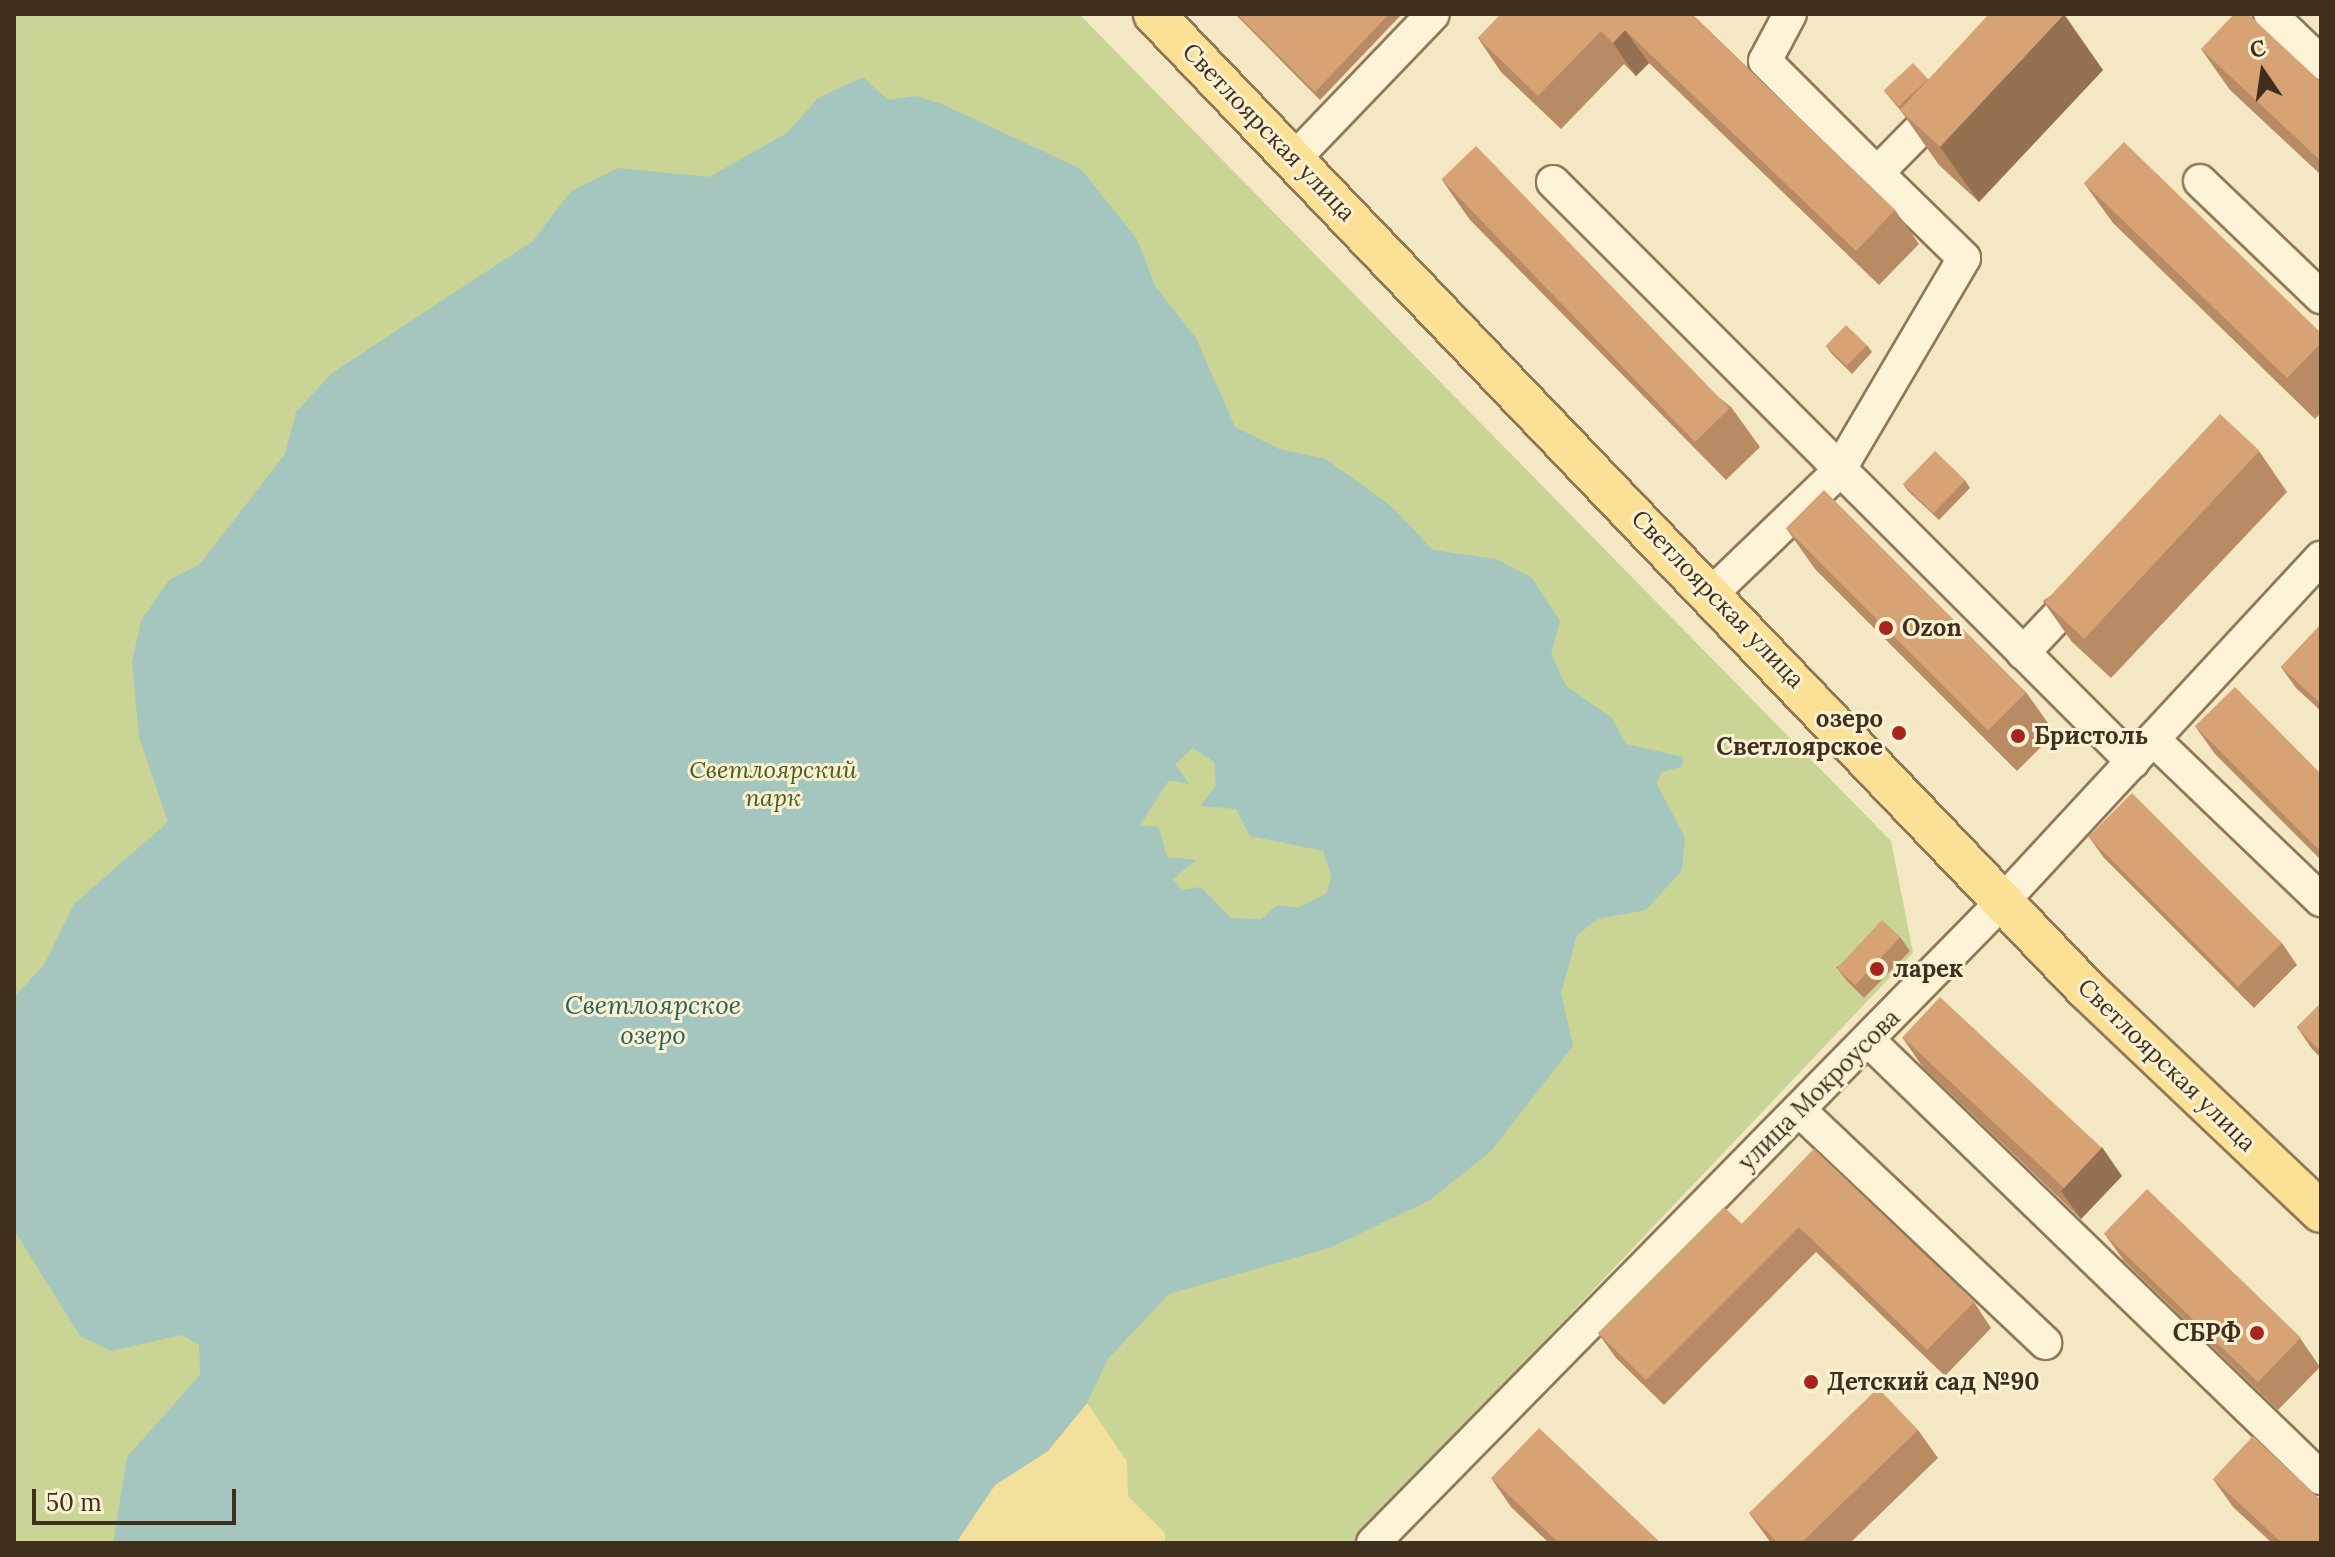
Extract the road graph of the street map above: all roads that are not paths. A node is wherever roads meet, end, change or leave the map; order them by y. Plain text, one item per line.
1 (1154, 14) edge
2 (1433, 14) edge
3 (1790, 14) edge
4 (2270, 14) edge
5 (2321, 63) edge
6 (1966, 82) edge
7 (1295, 158) junction
8 (1877, 173) junction
9 (2200, 181) dead end
10 (1553, 182) dead end
11 (2321, 297) edge
12 (1838, 472) junction
13 (2321, 557) edge
14 (2110, 560) edge
15 (1712, 593) junction
16 (2023, 653) junction
17 (2143, 750) junction
18 (2321, 900) edge
19 (2003, 901) junction
20 (1868, 1040) junction
21 (1799, 1110) junction
22 (2321, 1212) edge
23 (2045, 1343) dead end
24 (2321, 1478) edge
25 (1373, 1543) edge

1 - 7 main road, Светлоярская улица
2 - 7 street
3 - 8 street
4 - 5 street
6 - 8 street
7 - 15 main road, Светлоярская улица
8 - 12 street
9 - 11 street
10 - 12 street
12 - 15 street
12 - 16 street
13 - 17 street, улица Мокроусова
14 - 16 street
15 - 19 main road, Светлоярская улица
16 - 17 street
17 - 18 street
17 - 19 street, улица Мокроусова
19 - 20 street, улица Мокроусова
19 - 22 main road, Светлоярская улица
20 - 21 street, улица Мокроусова
20 - 24 street
21 - 23 street
21 - 25 street, улица Мокроусова

